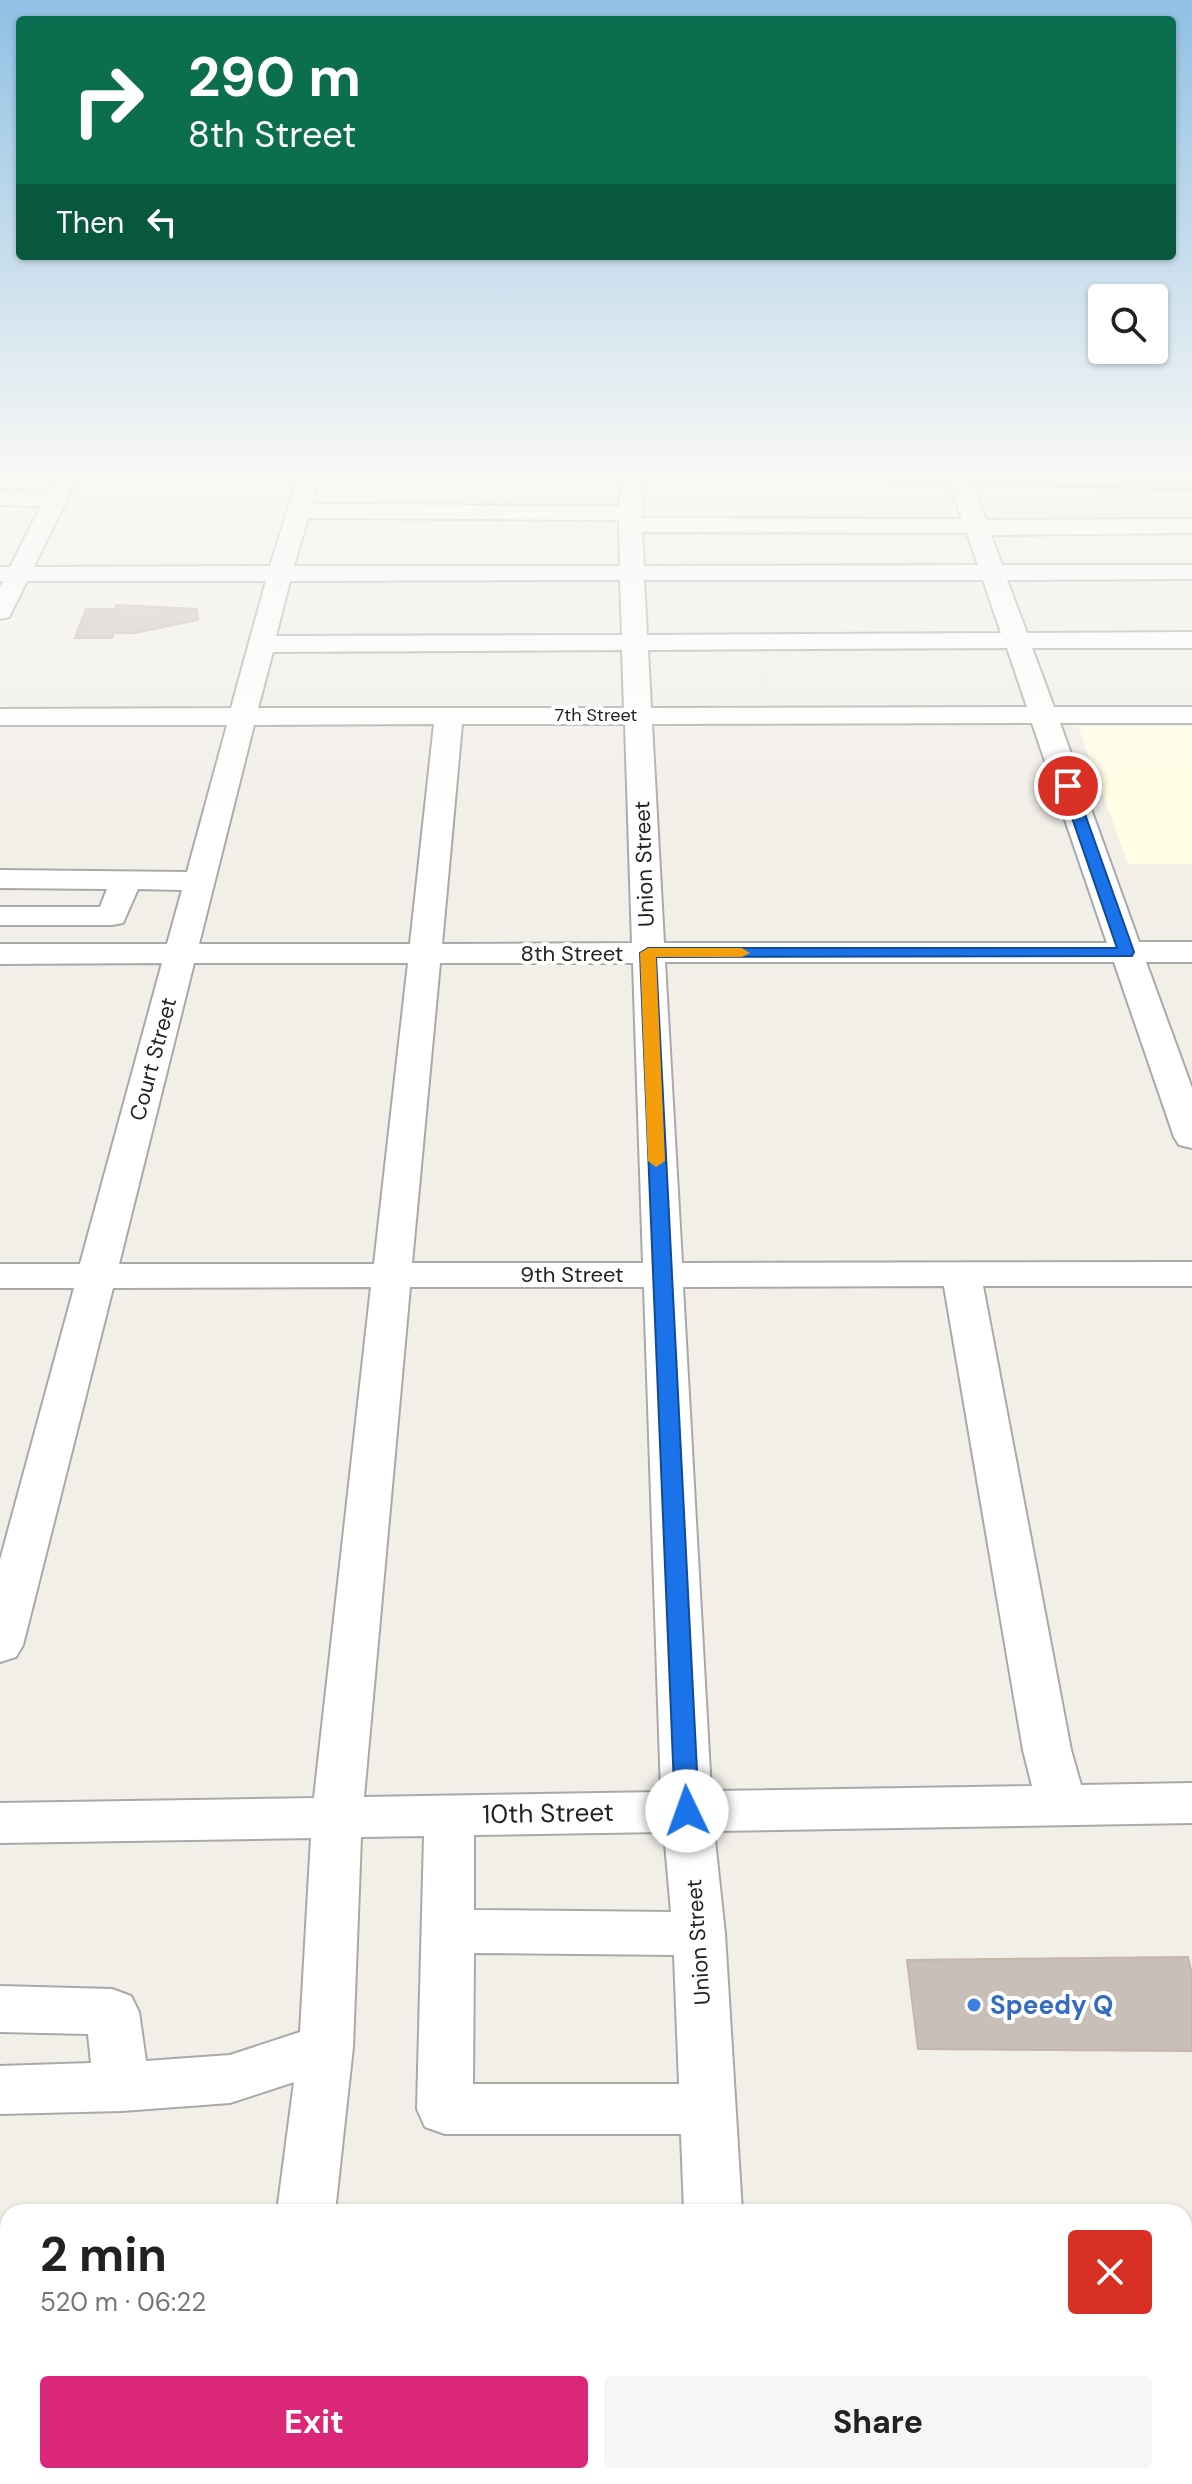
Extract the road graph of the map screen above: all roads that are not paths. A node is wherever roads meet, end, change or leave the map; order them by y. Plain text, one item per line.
1 (6, 590) edge
2 (276, 590) edge
3 (633, 590) edge
4 (999, 590) edge
5 (0, 612) edge
6 (1017, 639) junction
7 (1192, 640) edge
8 (635, 641) junction
9 (261, 644) junction
10 (449, 715) junction
11 (639, 715) junction
12 (1043, 715) junction
13 (1192, 715) edge
14 (242, 716) junction
15 (0, 717) edge
16 (0, 879) edge
17 (126, 880) junction
18 (199, 881) junction
19 (0, 916) edge
20 (1126, 952) junction
21 (1192, 952) edge
22 (425, 953) junction
23 (648, 953) junction
24 (0, 954) edge
25 (180, 954) junction
26 (1192, 1137) edge
27 (660, 1273) junction
28 (961, 1274) junction
29 (1192, 1274) edge
30 (392, 1275) junction
31 (0, 1276) edge
32 (96, 1276) junction
33 (0, 1645) edge
34 (1192, 1803) edge
35 (1061, 1804) junction
36 (687, 1811) junction
37 (449, 1814) junction
38 (337, 1816) junction
39 (0, 1823) edge
40 (448, 1931) junction
41 (699, 1934) junction
42 (0, 2009) edge
43 (326, 2047) junction
44 (122, 2087) junction
45 (0, 2090) edge
46 (709, 2109) junction
47 (307, 2204) edge
48 (713, 2204) edge

1 - 5 street
2 - 9 street, Court Street
3 - 8 street, Union Street
4 - 6 street
6 - 7 street
6 - 8 street
6 - 12 street
8 - 9 street
8 - 11 street, Union Street
9 - 14 street, Court Street
10 - 11 street, 7th Street
10 - 14 street, 7th Street
10 - 22 street
11 - 12 street, 7th Street
11 - 23 street, Union Street
12 - 13 street, 7th Street
12 - 20 street
14 - 15 street, 7th Street
14 - 18 street, Court Street
16 - 17 street
17 - 18 street
17 - 19 street
18 - 25 street, Court Street
20 - 21 street, 8th Street
20 - 23 street, 8th Street
20 - 26 street
22 - 23 street, 8th Street
22 - 25 street, 8th Street
22 - 30 street
23 - 27 street, Union Street
24 - 25 street, 8th Street
25 - 32 street, Court Street
27 - 28 street, 9th Street
27 - 30 street, 9th Street
27 - 36 street, Union Street
28 - 29 street, 9th Street
28 - 35 street
30 - 32 street, 9th Street
30 - 38 street
31 - 32 street, 9th Street
32 - 33 street, Court Street
34 - 35 street, 10th Street
35 - 36 street, 10th Street
36 - 37 street, 10th Street
36 - 41 street, Union Street
37 - 38 street, 10th Street
37 - 40 street
38 - 39 street, 10th Street
38 - 43 street
40 - 41 street
40 - 46 street
41 - 46 street, Union Street
42 - 44 street
43 - 44 street
43 - 47 street
44 - 45 street
46 - 48 street, Union Street

